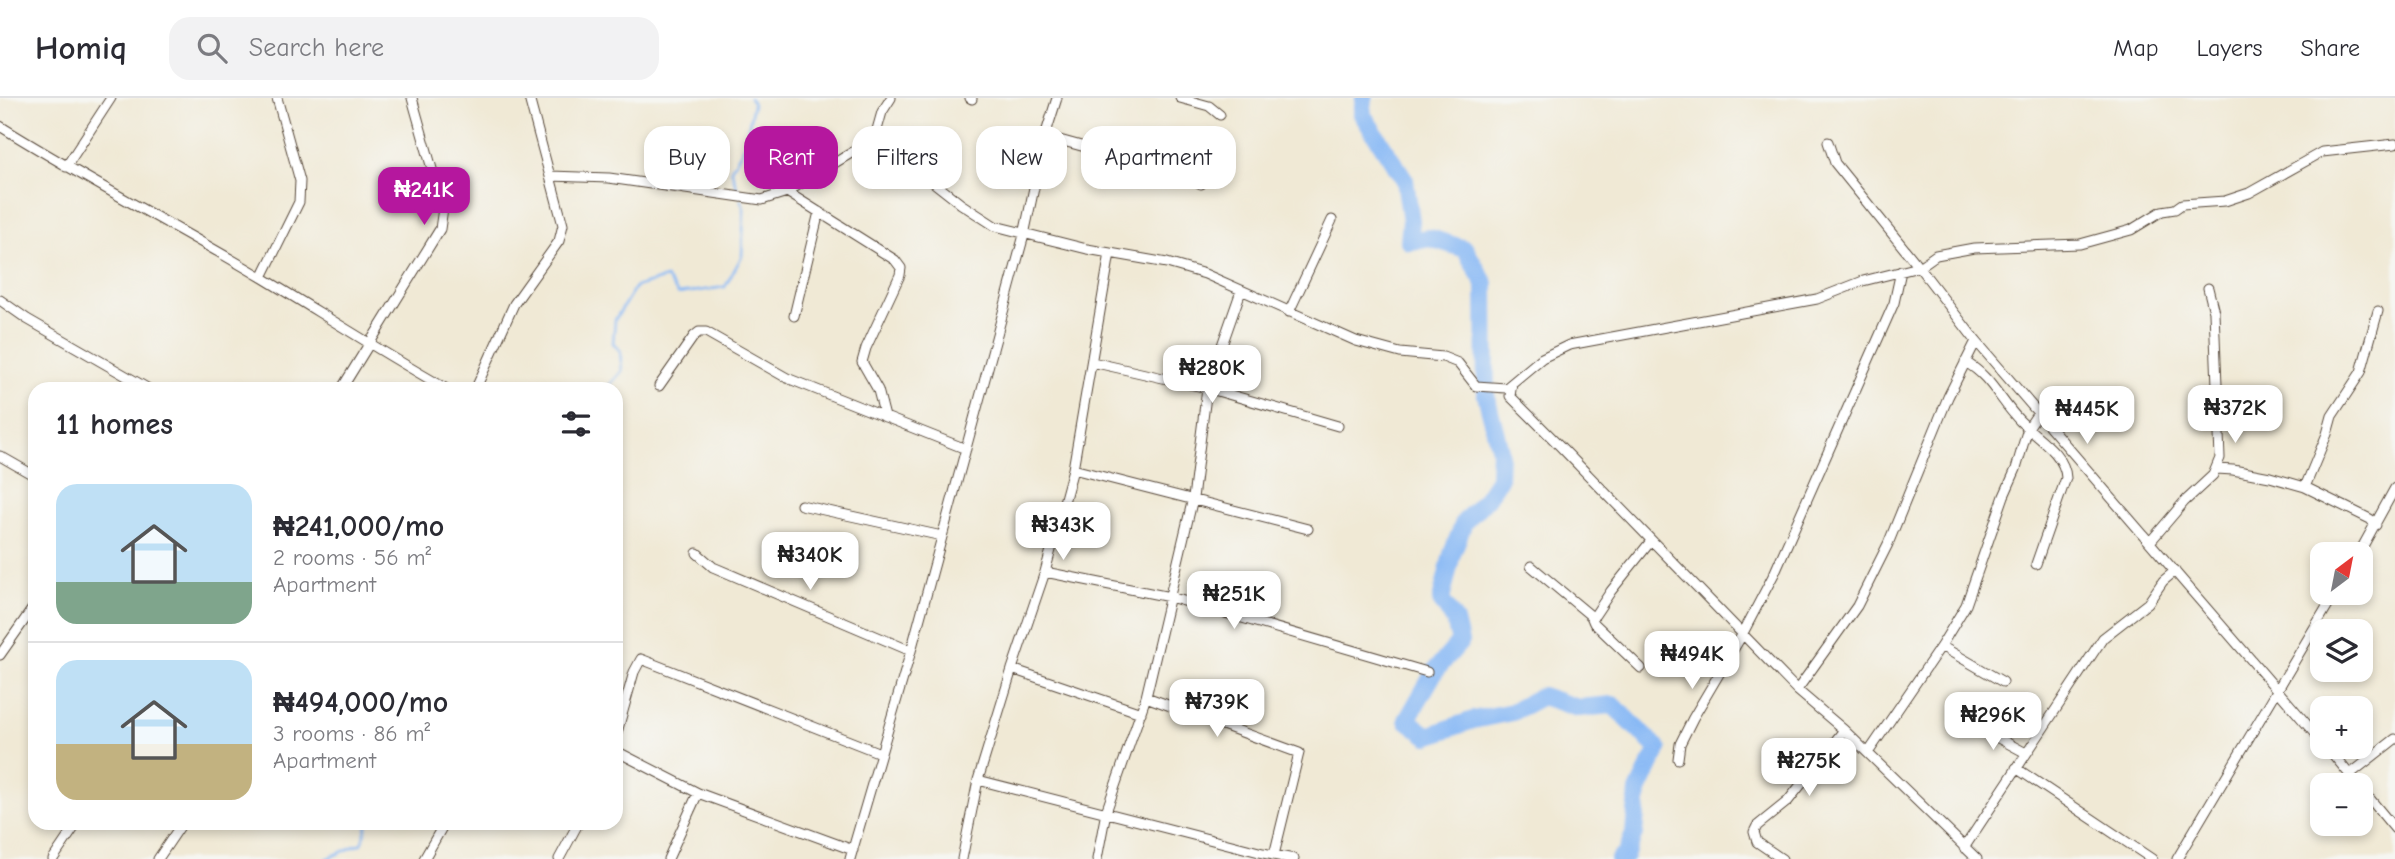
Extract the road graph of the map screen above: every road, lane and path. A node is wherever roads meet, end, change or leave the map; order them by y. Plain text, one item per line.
1 (111, 98) edge
2 (277, 98) edge
3 (412, 98) edge
4 (529, 98) edge
5 (891, 98) edge
6 (1057, 98) edge
7 (1180, 98) edge
8 (1220, 115) dead end
9 (0, 126) edge
10 (878, 126) edge
11 (1048, 126) edge
12 (1828, 142) dead end
13 (2395, 144) edge
14 (852, 152) edge
15 (66, 167) junction
16 (550, 177) junction
17 (942, 189) edge
18 (1034, 189) edge
19 (787, 192) junction
20 (819, 212) junction
21 (1332, 220) dead end
22 (1024, 234) junction
23 (1110, 253) junction
24 (1919, 267) junction
25 (1901, 271) junction
26 (262, 278) junction
27 (2208, 288) dead end
28 (1241, 291) junction
29 (0, 300) edge
30 (2378, 311) dead end
31 (1289, 312) junction
32 (794, 316) dead end
33 (1976, 341) junction
34 (369, 345) junction
35 (1092, 362) junction
36 (1965, 362) junction
37 (137, 382) edge
38 (346, 382) edge
39 (434, 382) edge
40 (479, 382) edge
41 (1509, 385) junction
42 (659, 386) dead end
43 (1207, 388) junction
44 (2038, 413) junction
45 (885, 417) junction
46 (1338, 426) dead end
47 (2028, 428) junction
48 (966, 449) junction
49 (0, 456) edge
50 (1073, 469) junction
51 (2217, 470) junction
52 (28, 472) edge
53 (2305, 487) junction
54 (2395, 488) edge
55 (1194, 498) junction
56 (801, 505) dead end
57 (2376, 525) junction
58 (1308, 529) dead end
59 (942, 536) junction
60 (1651, 541) junction
61 (2150, 542) junction
62 (2366, 542) edge
63 (697, 553) dead end
64 (2036, 564) dead end
65 (1531, 566) dead end
66 (2175, 571) junction
67 (1045, 572) junction
68 (1170, 597) junction
69 (2327, 606) edge
70 (28, 615) edge
71 (1591, 616) junction
72 (1742, 635) junction
73 (1941, 646) junction
74 (911, 651) junction
75 (0, 655) edge
76 (1641, 668) dead end
77 (1012, 669) junction
78 (1427, 672) dead end
79 (2003, 682) dead end
80 (2278, 689) junction
81 (1797, 690) junction
82 (1146, 697) junction
83 (623, 711) edge
84 (1141, 713) junction
85 (1974, 725) dead end
86 (2310, 728) edge
87 (1844, 730) junction
88 (2395, 739) edge
89 (880, 753) junction
90 (1868, 753) junction
91 (2026, 753) junction
92 (623, 755) edge
93 (1678, 759) dead end
94 (2336, 759) edge
95 (2016, 768) junction
96 (2348, 773) edge
97 (2352, 773) edge
98 (978, 780) junction
99 (698, 793) junction
100 (2373, 803) edge
101 (1106, 812) junction
102 (2395, 829) edge
103 (73, 830) edge
104 (178, 830) edge
105 (440, 830) edge
106 (575, 830) edge
107 (1964, 848) junction
108 (852, 855) edge
109 (1274, 855) junction
110 (1262, 856) edge
111 (53, 859) edge
112 (158, 859) edge
113 (424, 859) edge
114 (559, 859) edge
115 (668, 859) edge
116 (962, 859) edge
117 (1097, 859) edge
118 (1294, 859) edge
119 (1782, 859) edge
120 (1977, 859) edge
121 (2152, 859) edge
122 (2177, 859) edge

1 - 15 street
2 - 26 street
3 - 34 street
4 - 16 street
5 - 10 street
6 - 11 street
7 - 8 street
9 - 15 street
12 - 24 street
13 - 24 street
14 - 19 street
15 - 26 street
16 - 19 street
16 - 40 street
17 - 22 street
18 - 22 street
19 - 20 street
20 - 32 street
20 - 45 street
21 - 31 street
22 - 23 street
22 - 48 street
23 - 28 street
23 - 35 street
24 - 25 street
24 - 33 street
25 - 41 street
25 - 72 street
26 - 34 street
27 - 51 street
28 - 31 street
28 - 43 street
29 - 37 street
30 - 53 street
31 - 41 street
33 - 36 street
33 - 44 street
34 - 38 street
34 - 39 street
35 - 43 street
35 - 50 street
36 - 47 street
36 - 81 street
41 - 60 street
42 - 45 street
43 - 46 street
43 - 55 street
44 - 47 street
44 - 61 street
45 - 48 street
47 - 64 street
47 - 73 street
48 - 59 street
49 - 52 street
50 - 55 street
50 - 67 street
51 - 53 street
51 - 61 street
53 - 57 street
54 - 57 street
55 - 58 street
55 - 68 street
56 - 59 street
57 - 62 street
59 - 74 street
60 - 71 street
60 - 72 street
61 - 66 street
63 - 74 street
65 - 71 street
66 - 80 street
66 - 91 street
67 - 68 street
67 - 77 street
68 - 78 street
68 - 82 street
69 - 80 street
70 - 75 street
71 - 76 street
72 - 81 street
72 - 93 street
73 - 79 street
73 - 90 street
74 - 89 street
77 - 84 street
77 - 98 street
80 - 86 street
80 - 122 street
81 - 87 street
82 - 84 street
82 - 109 street
83 - 89 street
84 - 101 street
85 - 91 street
87 - 90 street
87 - 119 street
88 - 97 street
89 - 108 street
90 - 107 street
91 - 95 street
92 - 99 street
94 - 96 street
95 - 107 street
95 - 121 street
98 - 101 street
98 - 116 street
99 - 108 street
99 - 115 street
100 - 102 street
101 - 110 street
101 - 117 street
103 - 111 street
104 - 112 street
105 - 113 street
106 - 114 street
107 - 120 street
109 - 110 street
109 - 118 street

